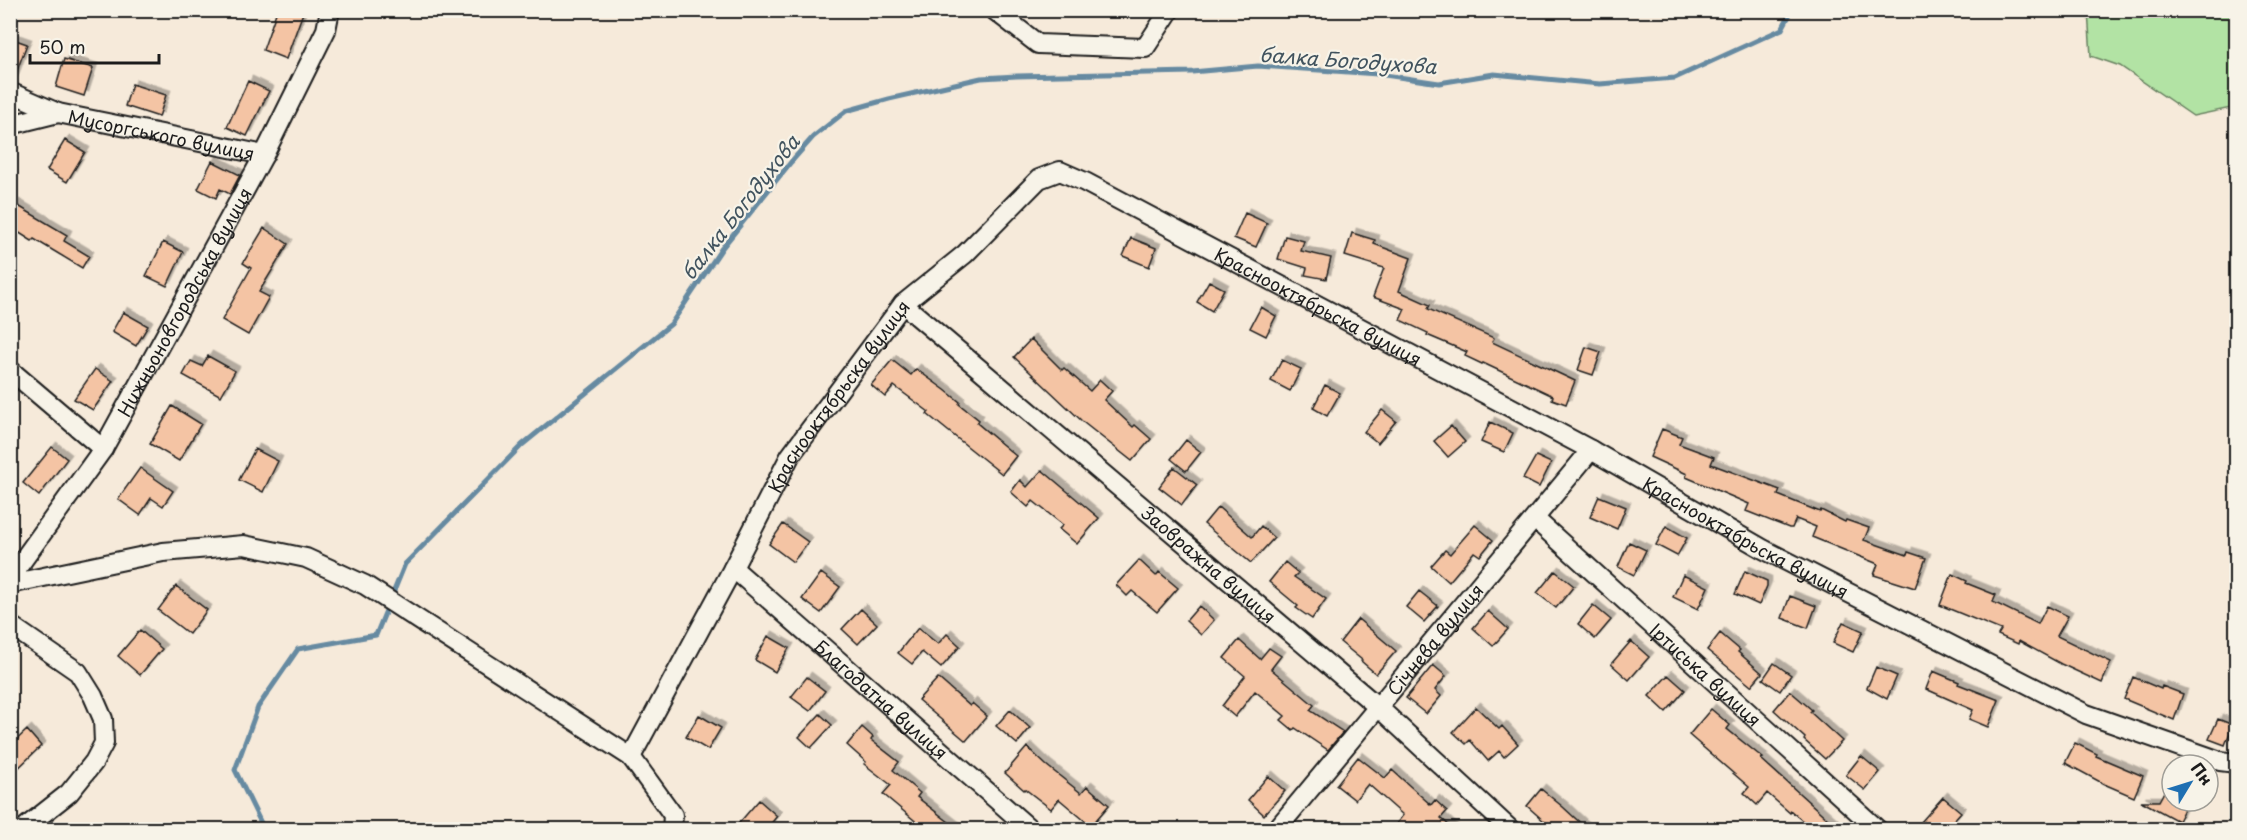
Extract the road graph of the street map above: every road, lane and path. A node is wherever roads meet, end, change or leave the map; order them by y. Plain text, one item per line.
1 (330, 10) edge
2 (994, 10) edge
3 (1170, 10) edge
4 (10, 92) edge
5 (58, 112) junction
6 (10, 125) edge
7 (264, 155) junction
8 (903, 304) junction
9 (10, 370) edge
10 (103, 449) junction
11 (1592, 450) junction
12 (1534, 519) junction
13 (733, 568) junction
14 (10, 578) edge
15 (10, 584) edge
16 (10, 625) edge
17 (1378, 707) junction
18 (631, 757) junction
19 (2236, 763) edge
20 (22, 830) edge
21 (672, 830) edge
22 (1031, 830) edge
23 (1276, 830) edge
24 (1511, 830) edge
25 (1878, 830) edge

1 - 7 street, Нижньоновгородська вулиця
2 - 3 street
4 - 5 street, Мусоргського вулиця
5 - 6 street, Мусоргського вулиця
5 - 7 street, Мусоргського вулиця
7 - 10 street, Нижньоновгородська вулиця
8 - 11 street, Краснооктябрьска вулиця
8 - 13 street, Краснооктябрьска вулиця
8 - 17 street, Заовражна вулиця
9 - 10 street
10 - 14 street, Нижньоновгородська вулиця
11 - 12 street, Січнева вулиця
11 - 19 street, Краснооктябрьска вулиця
12 - 17 street, Січнева вулиця
12 - 25 street, Іртиська вулиця
13 - 18 street, Краснооктябрьска вулиця
13 - 22 street, Благодатна вулиця
15 - 18 street
16 - 20 street
17 - 23 street, Січнева вулиця
17 - 24 street, Заовражна вулиця
18 - 21 street

